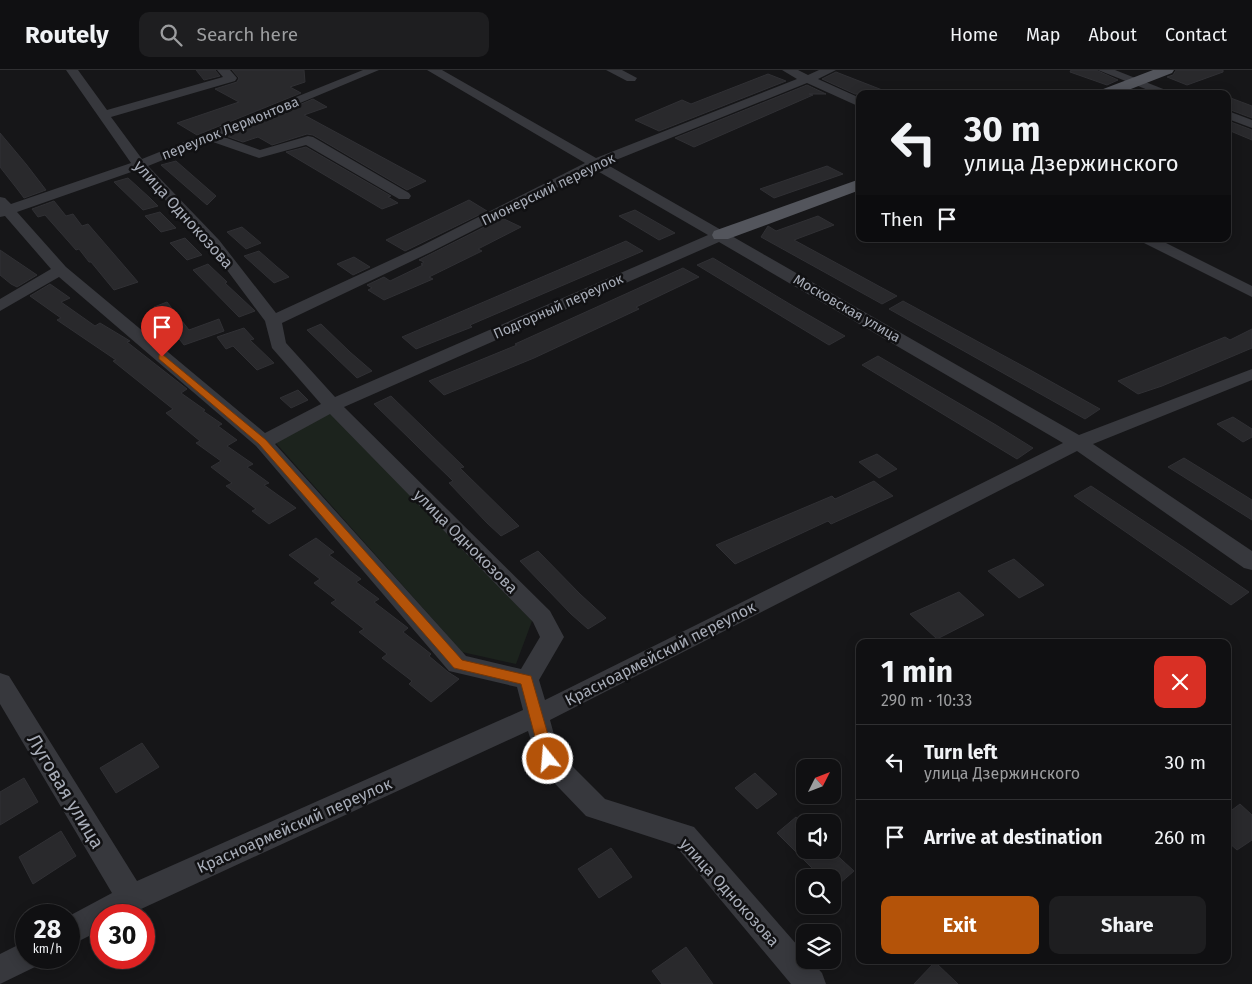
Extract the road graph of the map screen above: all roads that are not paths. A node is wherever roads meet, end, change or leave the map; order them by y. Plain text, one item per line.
1 (72, 70) edge
2 (223, 70) edge
3 (373, 70) edge
4 (433, 70) edge
5 (612, 70) edge
6 (788, 70) edge
7 (830, 70) edge
8 (1104, 70) edge
9 (1167, 70) edge
10 (631, 78) dead end
11 (808, 79) junction
12 (1136, 82) junction
13 (1114, 90) edge
14 (1159, 90) edge
15 (856, 101) edge
16 (103, 115) junction
17 (1231, 116) edge
18 (1252, 124) edge
19 (208, 136) junction
20 (596, 163) junction
21 (139, 165) junction
22 (856, 185) edge
23 (404, 196) dead end
24 (2, 208) edge
25 (721, 235) junction
26 (1153, 242) edge
27 (60, 270) junction
28 (1252, 292) edge
29 (0, 306) edge
30 (273, 321) junction
31 (1252, 374) edge
32 (332, 405) junction
33 (263, 442) junction
34 (1078, 443) junction
35 (1252, 562) edge
36 (527, 680) junction
37 (0, 683) edge
38 (535, 716) junction
39 (131, 898) junction
40 (80, 926) edge
41 (15, 962) edge
42 (0, 970) edge
43 (811, 984) edge

1 - 16 street, улица Однокозова
2 - 16 street
3 - 19 street, переулок Лермонтова
4 - 20 street, Московская улица
5 - 10 street
6 - 11 street
7 - 11 street, Пионерский переулок
8 - 12 street
9 - 12 main road
11 - 15 street
11 - 20 street, Пионерский переулок
12 - 13 main road
12 - 14 street
16 - 21 street, улица Однокозова
17 - 18 street
19 - 21 street, переулок Лермонтова
19 - 23 street
20 - 25 street, Московская улица
20 - 30 street, Пионерский переулок
21 - 24 street, переулок Лермонтова
21 - 30 street, улица Однокозова
22 - 25 main road, Подгорный переулок
24 - 27 street
25 - 32 street, Подгорный переулок
25 - 34 street, Московская улица
26 - 28 street
27 - 29 street
27 - 33 street
30 - 32 street, улица Однокозова
31 - 34 street, Красноармейский переулок
32 - 33 street, Подгорный переулок
32 - 36 street, улица Однокозова
33 - 36 street
34 - 35 street, Московская улица
34 - 38 street, Красноармейский переулок
36 - 38 street, улица Однокозова
37 - 39 street, Луговая улица
38 - 39 street, Красноармейский переулок
38 - 43 street, улица Однокозова
39 - 40 street, Красноармейский переулок
41 - 42 street

